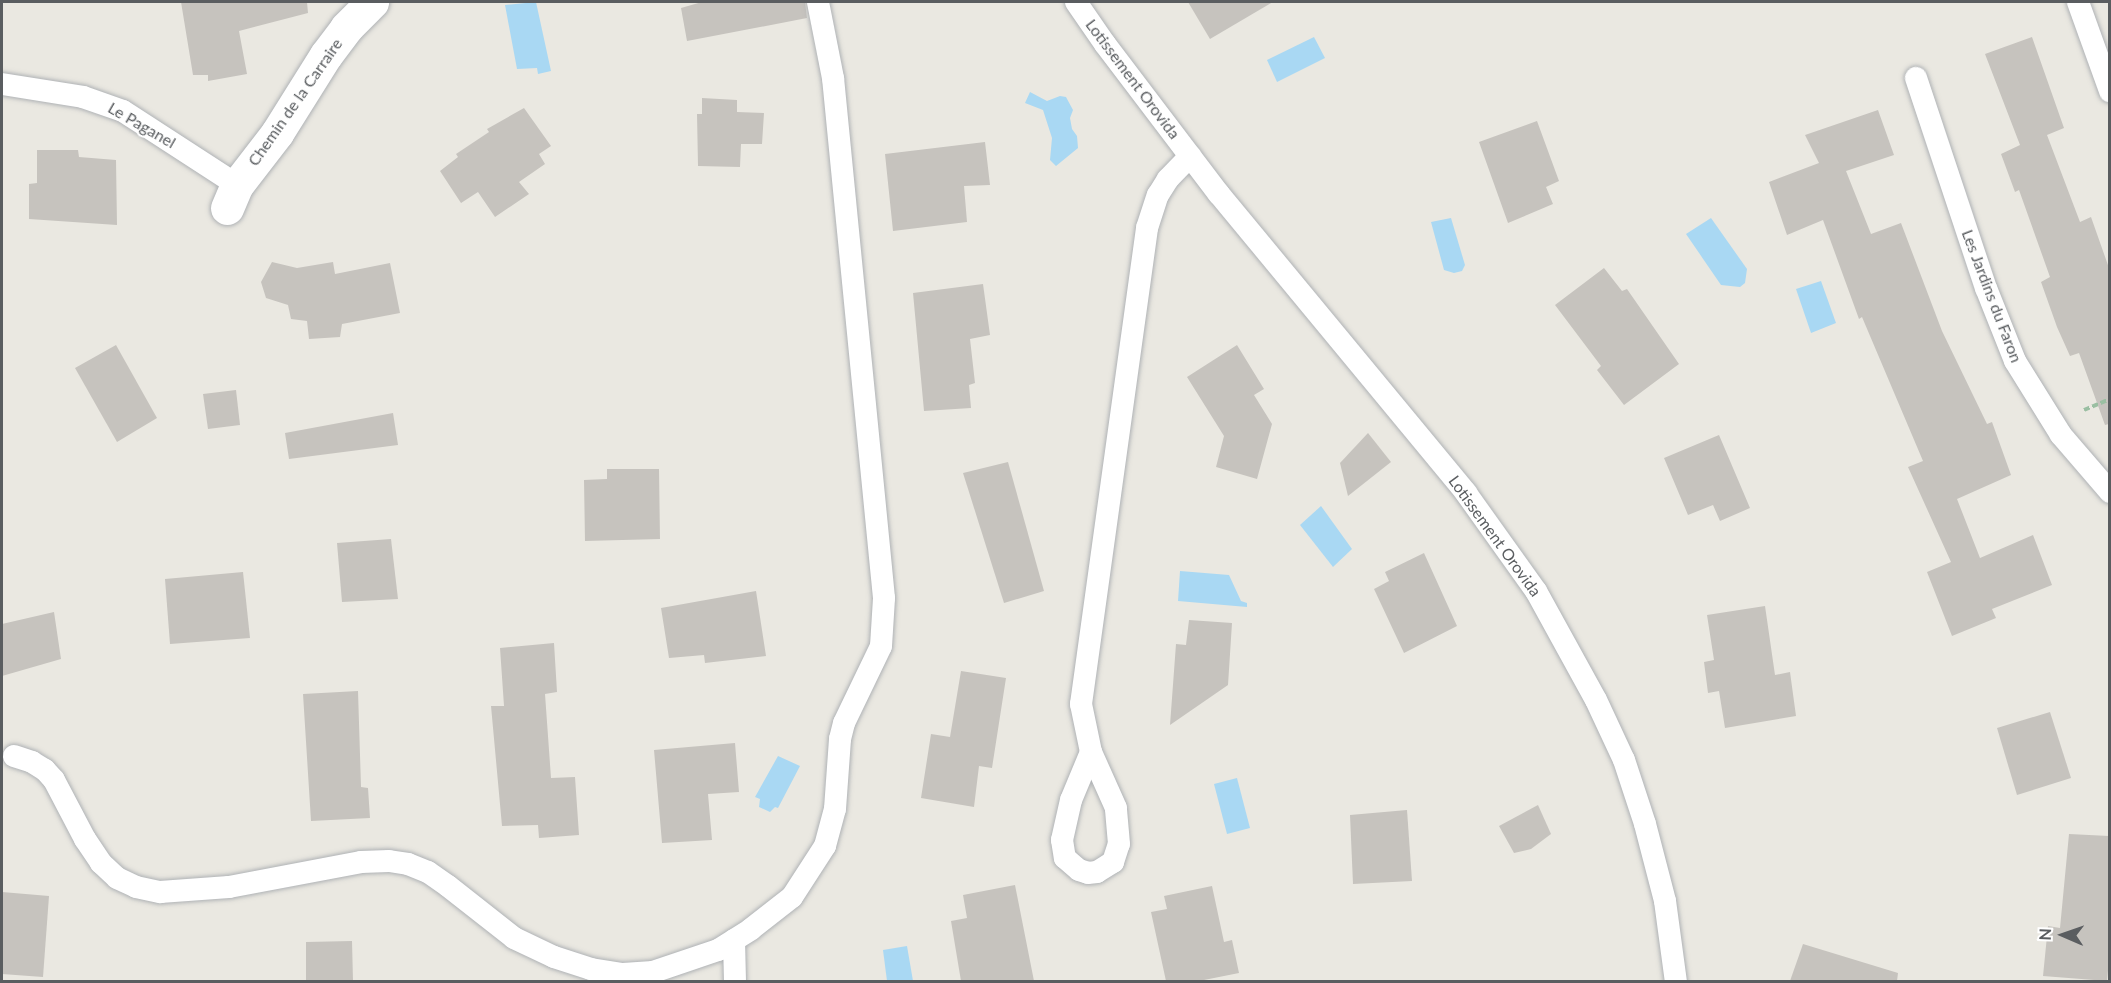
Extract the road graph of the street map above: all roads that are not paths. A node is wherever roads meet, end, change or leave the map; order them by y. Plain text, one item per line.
1 (372, 2) edge
2 (818, 2) edge
3 (1076, 2) edge
4 (2078, 2) edge
5 (1916, 78) dead end
6 (2, 84) edge
7 (2109, 91) edge
8 (1190, 156) junction
9 (232, 197) joint
10 (2109, 492) edge
11 (1091, 752) junction
12 (14, 756) dead end
13 (734, 940) junction
14 (616, 978) edge
15 (735, 981) edge
16 (1676, 981) edge

1 - 9 street, Chemin de la Carraire
2 - 13 lane
3 - 8 lane, Lotissement Orovida
4 - 7 lane
5 - 10 lane, Les Jardins du Faron
6 - 9 lane, Le Paganel
8 - 11 lane, Lotissement Orovida
8 - 16 lane, Lotissement Orovida
11 - 11 lane, Lotissement Orovida
12 - 14 lane
13 - 14 lane
13 - 15 lane

